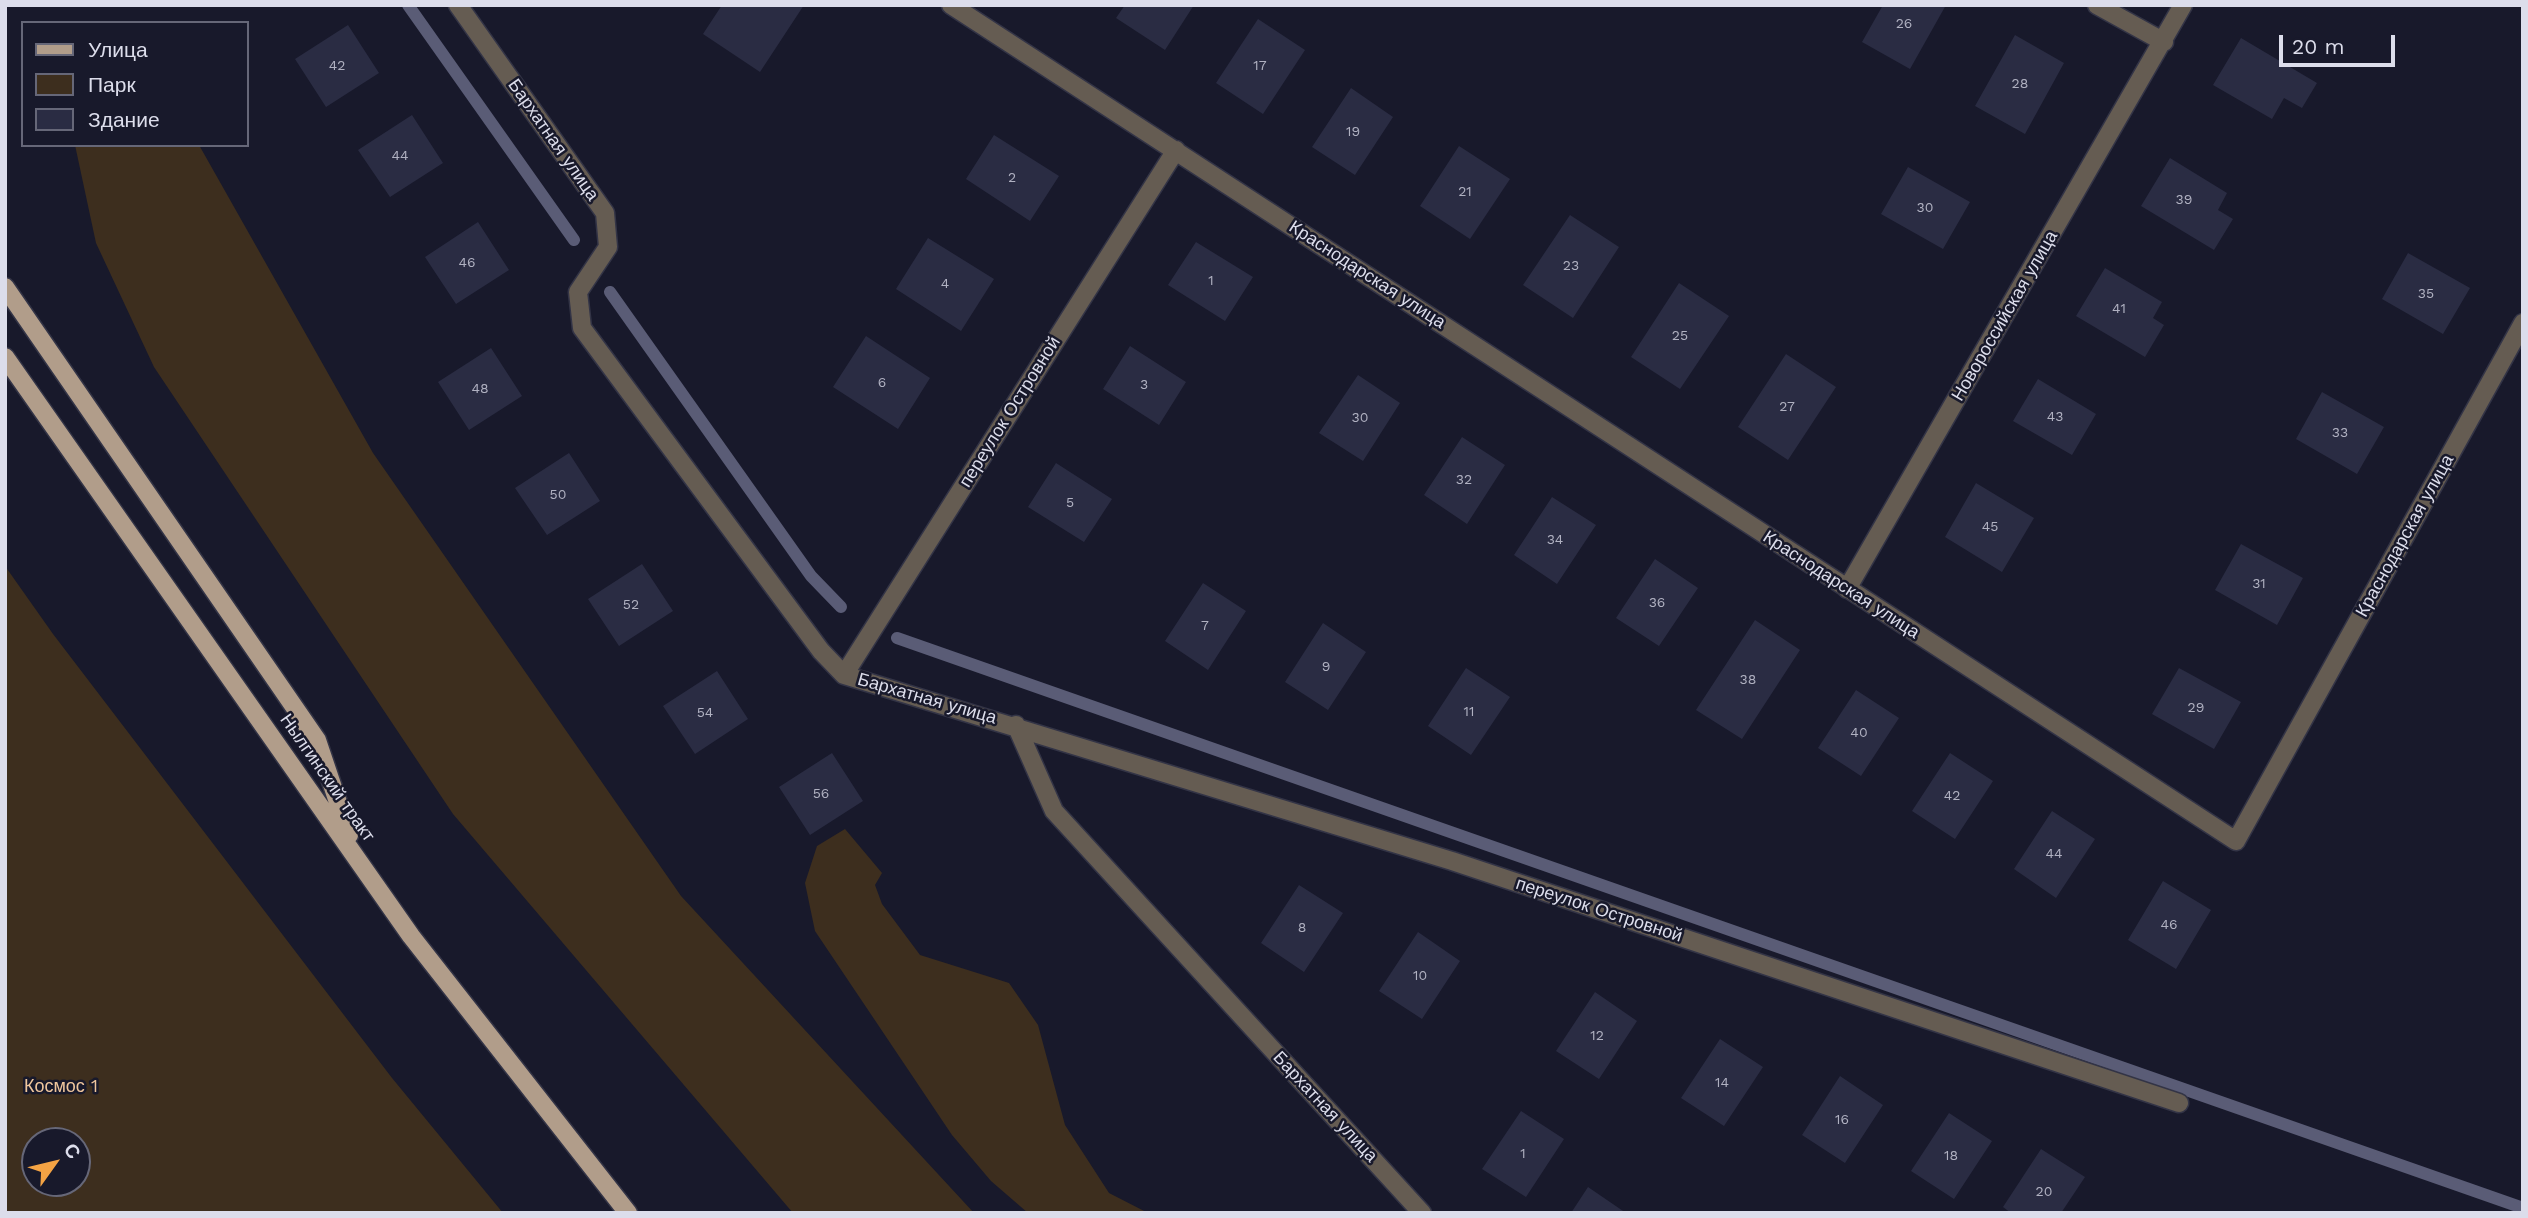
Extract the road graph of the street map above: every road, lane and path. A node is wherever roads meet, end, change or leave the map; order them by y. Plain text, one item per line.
1 (458, 5) edge
2 (951, 5) edge
3 (2097, 5) edge
4 (2183, 5) edge
5 (2164, 42) junction
6 (1176, 149) junction
7 (5, 287) edge
8 (2523, 323) edge
9 (5, 356) edge
10 (1847, 589) junction
11 (844, 675) junction
12 (1016, 725) junction
13 (355, 855) junction
14 (2179, 1103) dead end
15 (628, 1213) edge
16 (1422, 1213) edge

1 - 11 street, Бархатная улица
2 - 6 street, Краснодарская улица
3 - 5 street
4 - 5 street, Новороссийская улица
5 - 10 street, Новороссийская улица
6 - 10 street, Краснодарская улица
6 - 11 street, переулок Островной
7 - 13 main road
8 - 10 street, Краснодарская улица
9 - 13 main road, Нылгинский тракт
11 - 12 street, Бархатная улица
12 - 14 street, переулок Островной
12 - 16 street, Бархатная улица
13 - 15 main road, Нылгинский тракт

